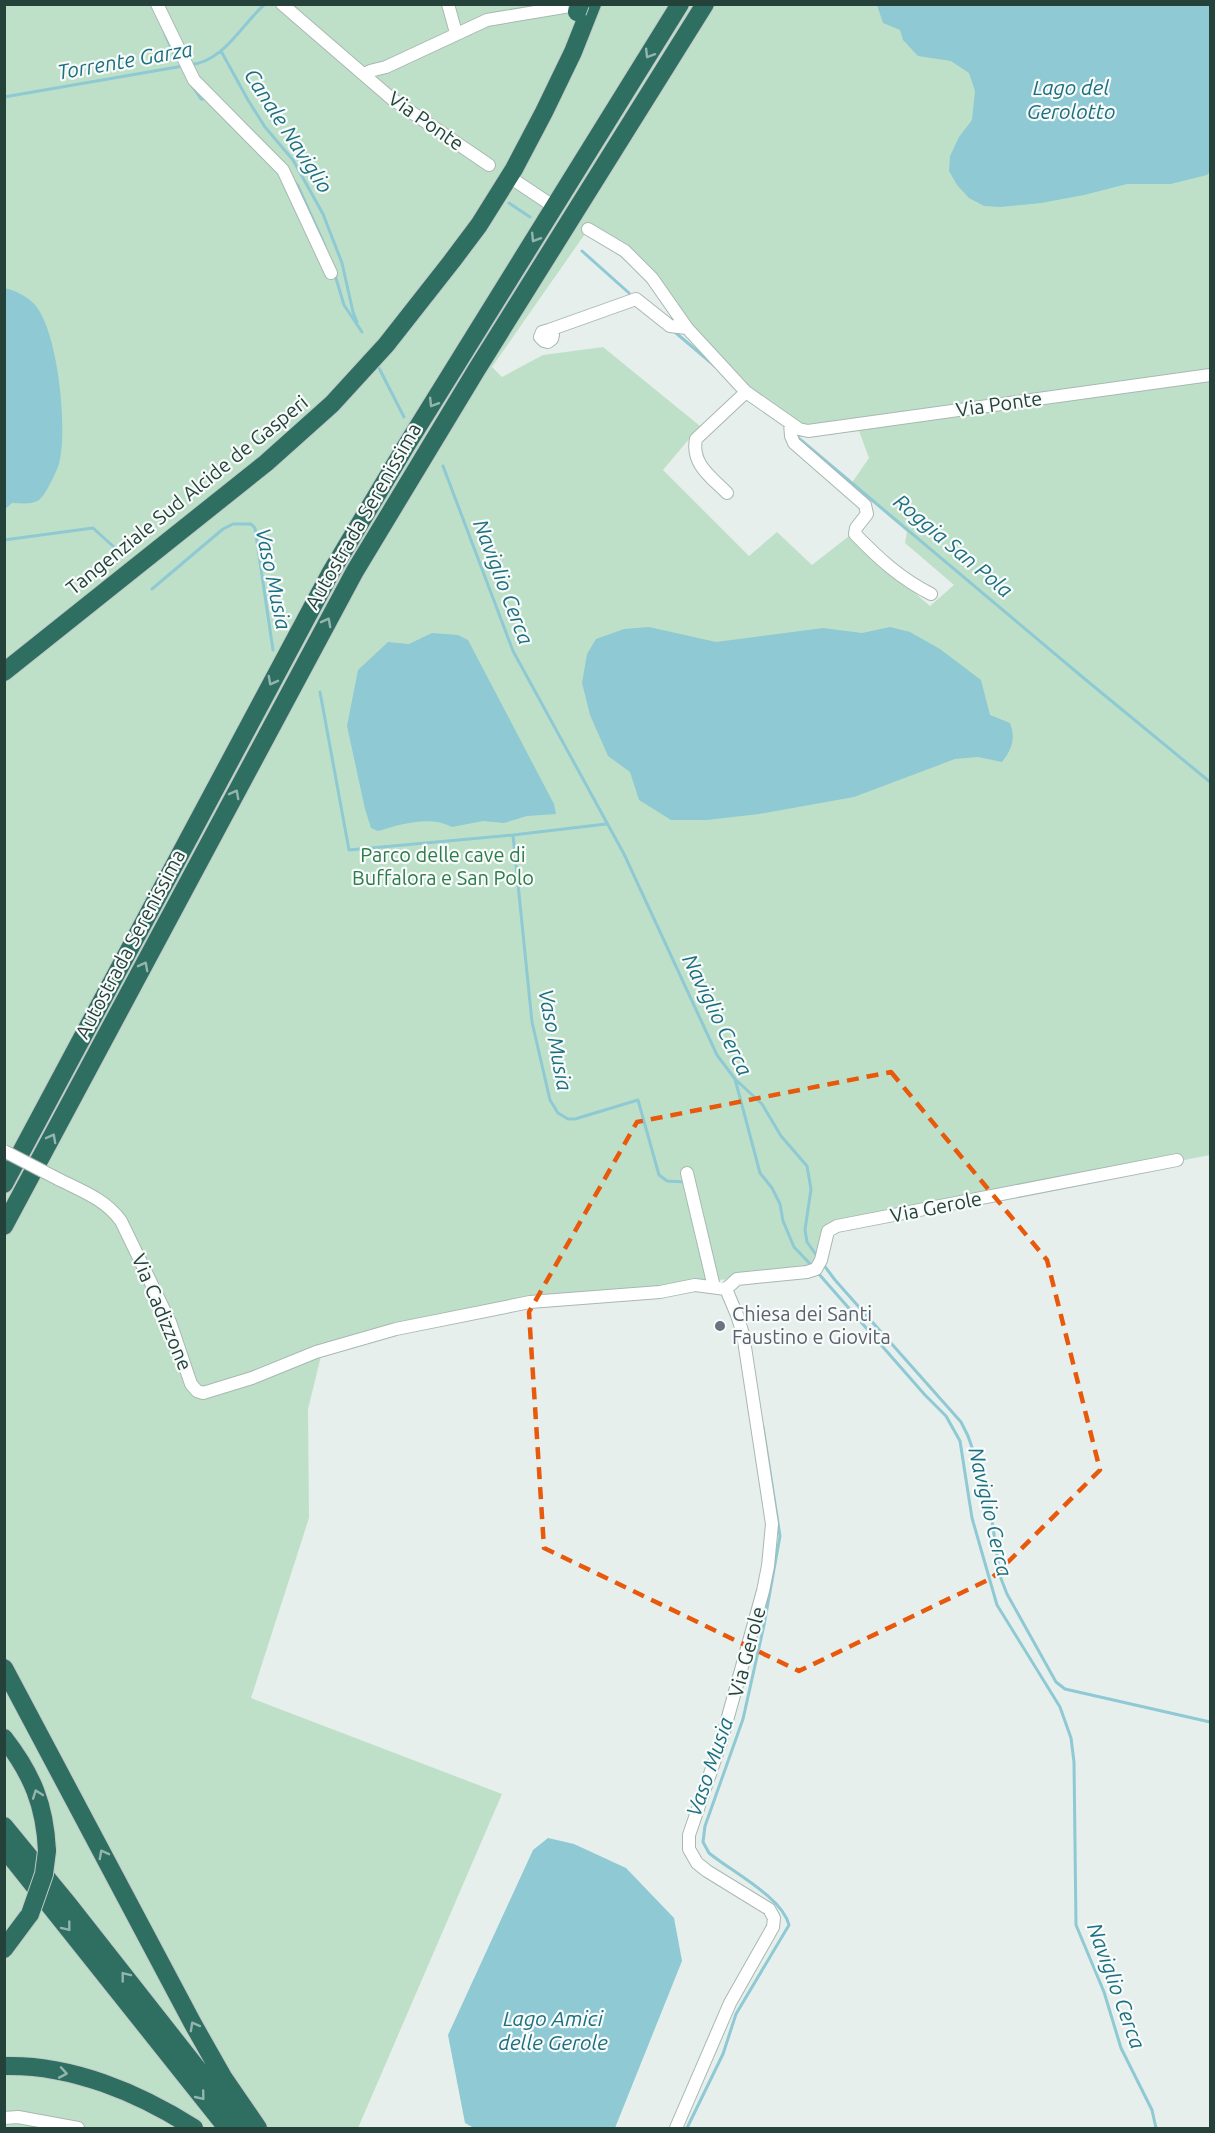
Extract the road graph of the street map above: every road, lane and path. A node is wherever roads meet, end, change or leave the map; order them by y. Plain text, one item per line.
1 (157, 4) edge
2 (282, 4) edge
3 (448, 4) edge
4 (680, 4) edge
5 (705, 4) edge
6 (584, 7) edge
7 (456, 33) junction
8 (365, 75) junction
9 (489, 165) dead end
10 (514, 180) dead end
11 (547, 202) dead end
12 (588, 229) dead end
13 (331, 273) dead end
14 (687, 328) junction
15 (549, 330) dead end
16 (1210, 375) edge
17 (746, 392) junction
18 (790, 423) junction
19 (728, 493) dead end
20 (931, 594) dead end
21 (4, 659) edge
22 (4, 672) edge
23 (4, 1151) edge
24 (1177, 1160) dead end
25 (687, 1173) dead end
26 (4, 1184) edge
27 (14, 1208) junction
28 (4, 1226) edge
29 (4, 1239) edge
30 (720, 1288) junction
31 (4, 1668) edge
32 (4, 1738) edge
33 (4, 1826) edge
34 (4, 1848) edge
35 (4, 1949) edge
36 (4, 2066) edge
37 (4, 2118) edge
38 (78, 2128) edge
39 (194, 2128) edge
40 (227, 2128) edge
41 (244, 2128) edge
42 (258, 2128) edge
43 (676, 2128) edge

1 - 13 street
2 - 8 street, Via Ponte
3 - 7 street
4 -> 26 highway, Autostrada Serenissima
27 -> 5 highway, Autostrada Serenissima
6 - 7 street, Via Ponte
6 - 21 highway, Tangenziale Sud Alcide de Gasperi
6 - 22 highway, Tangenziale Sud Alcide de Gasperi
7 - 8 street, Via Ponte
8 - 9 street, Via Ponte
10 - 11 street
12 - 14 street, Via Ponte
14 - 15 street, Via Ponte
14 - 17 street, Via Ponte
16 - 18 street, Via Ponte
17 - 18 street, Via Ponte
17 - 19 street
18 - 20 street
23 - 30 street, Via Cadizzone, bridge
24 - 30 street, Via Gerole
25 - 30 street
27 - 28 highway, Autostrada Serenissima
27 - 29 highway
30 - 43 street, Via Gerole
42 -> 31 highway
35 -> 32 highway, bridge
41 -> 33 highway
34 -> 40 highway
36 -> 39 highway
37 - 38 street

